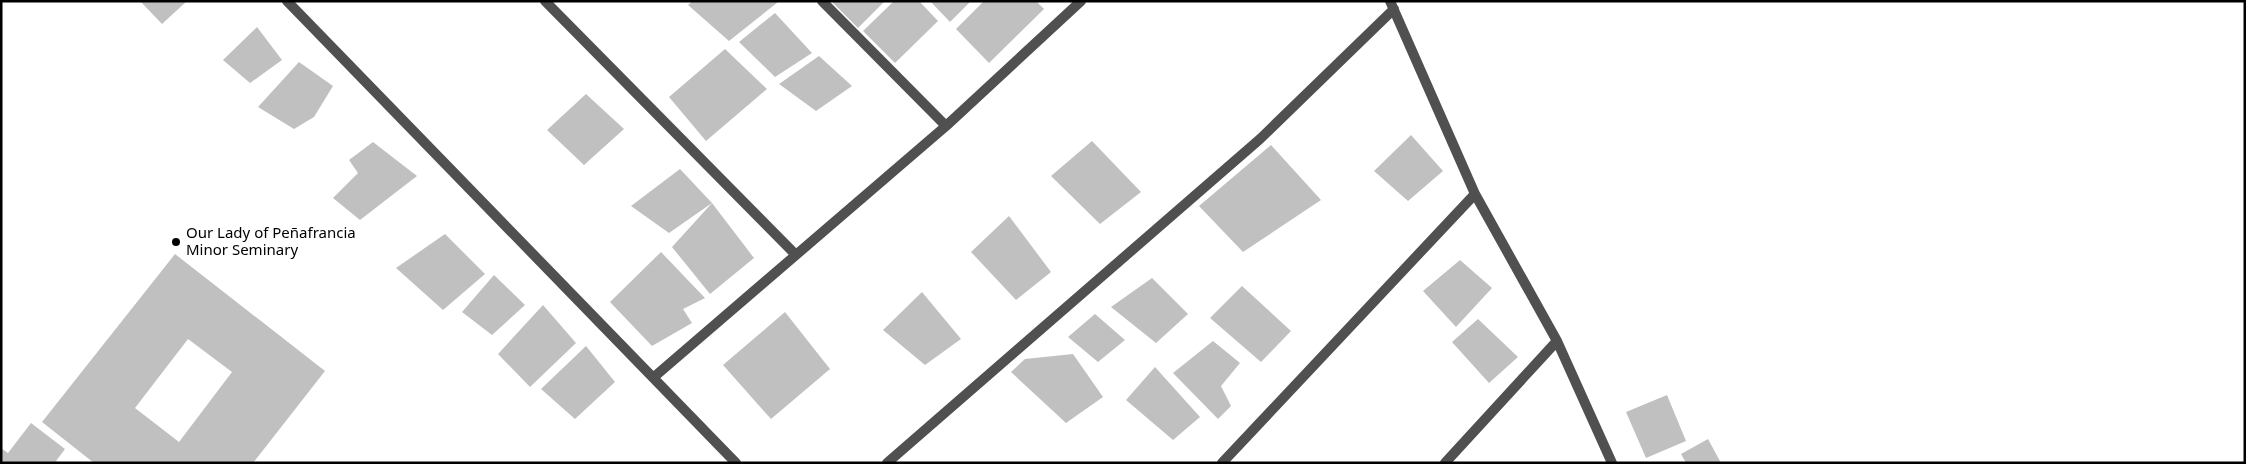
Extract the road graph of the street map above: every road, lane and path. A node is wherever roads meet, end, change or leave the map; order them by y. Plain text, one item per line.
1 (287, 1) edge
2 (545, 1) edge
3 (822, 1) edge
4 (1081, 1) edge
5 (1392, 5) edge
6 (946, 126) junction
7 (1475, 194) junction
8 (795, 254) junction
9 (1557, 341) junction
10 (654, 377) junction
11 (736, 463) edge
12 (887, 463) edge
13 (1222, 463) edge
14 (1445, 463) edge
15 (1612, 463) edge

1 - 10 street
2 - 8 street
3 - 6 street
4 - 6 street
5 - 7 street
5 - 12 street
6 - 8 street
7 - 9 street
7 - 13 street
8 - 10 street
9 - 14 street
9 - 15 street
10 - 11 street

